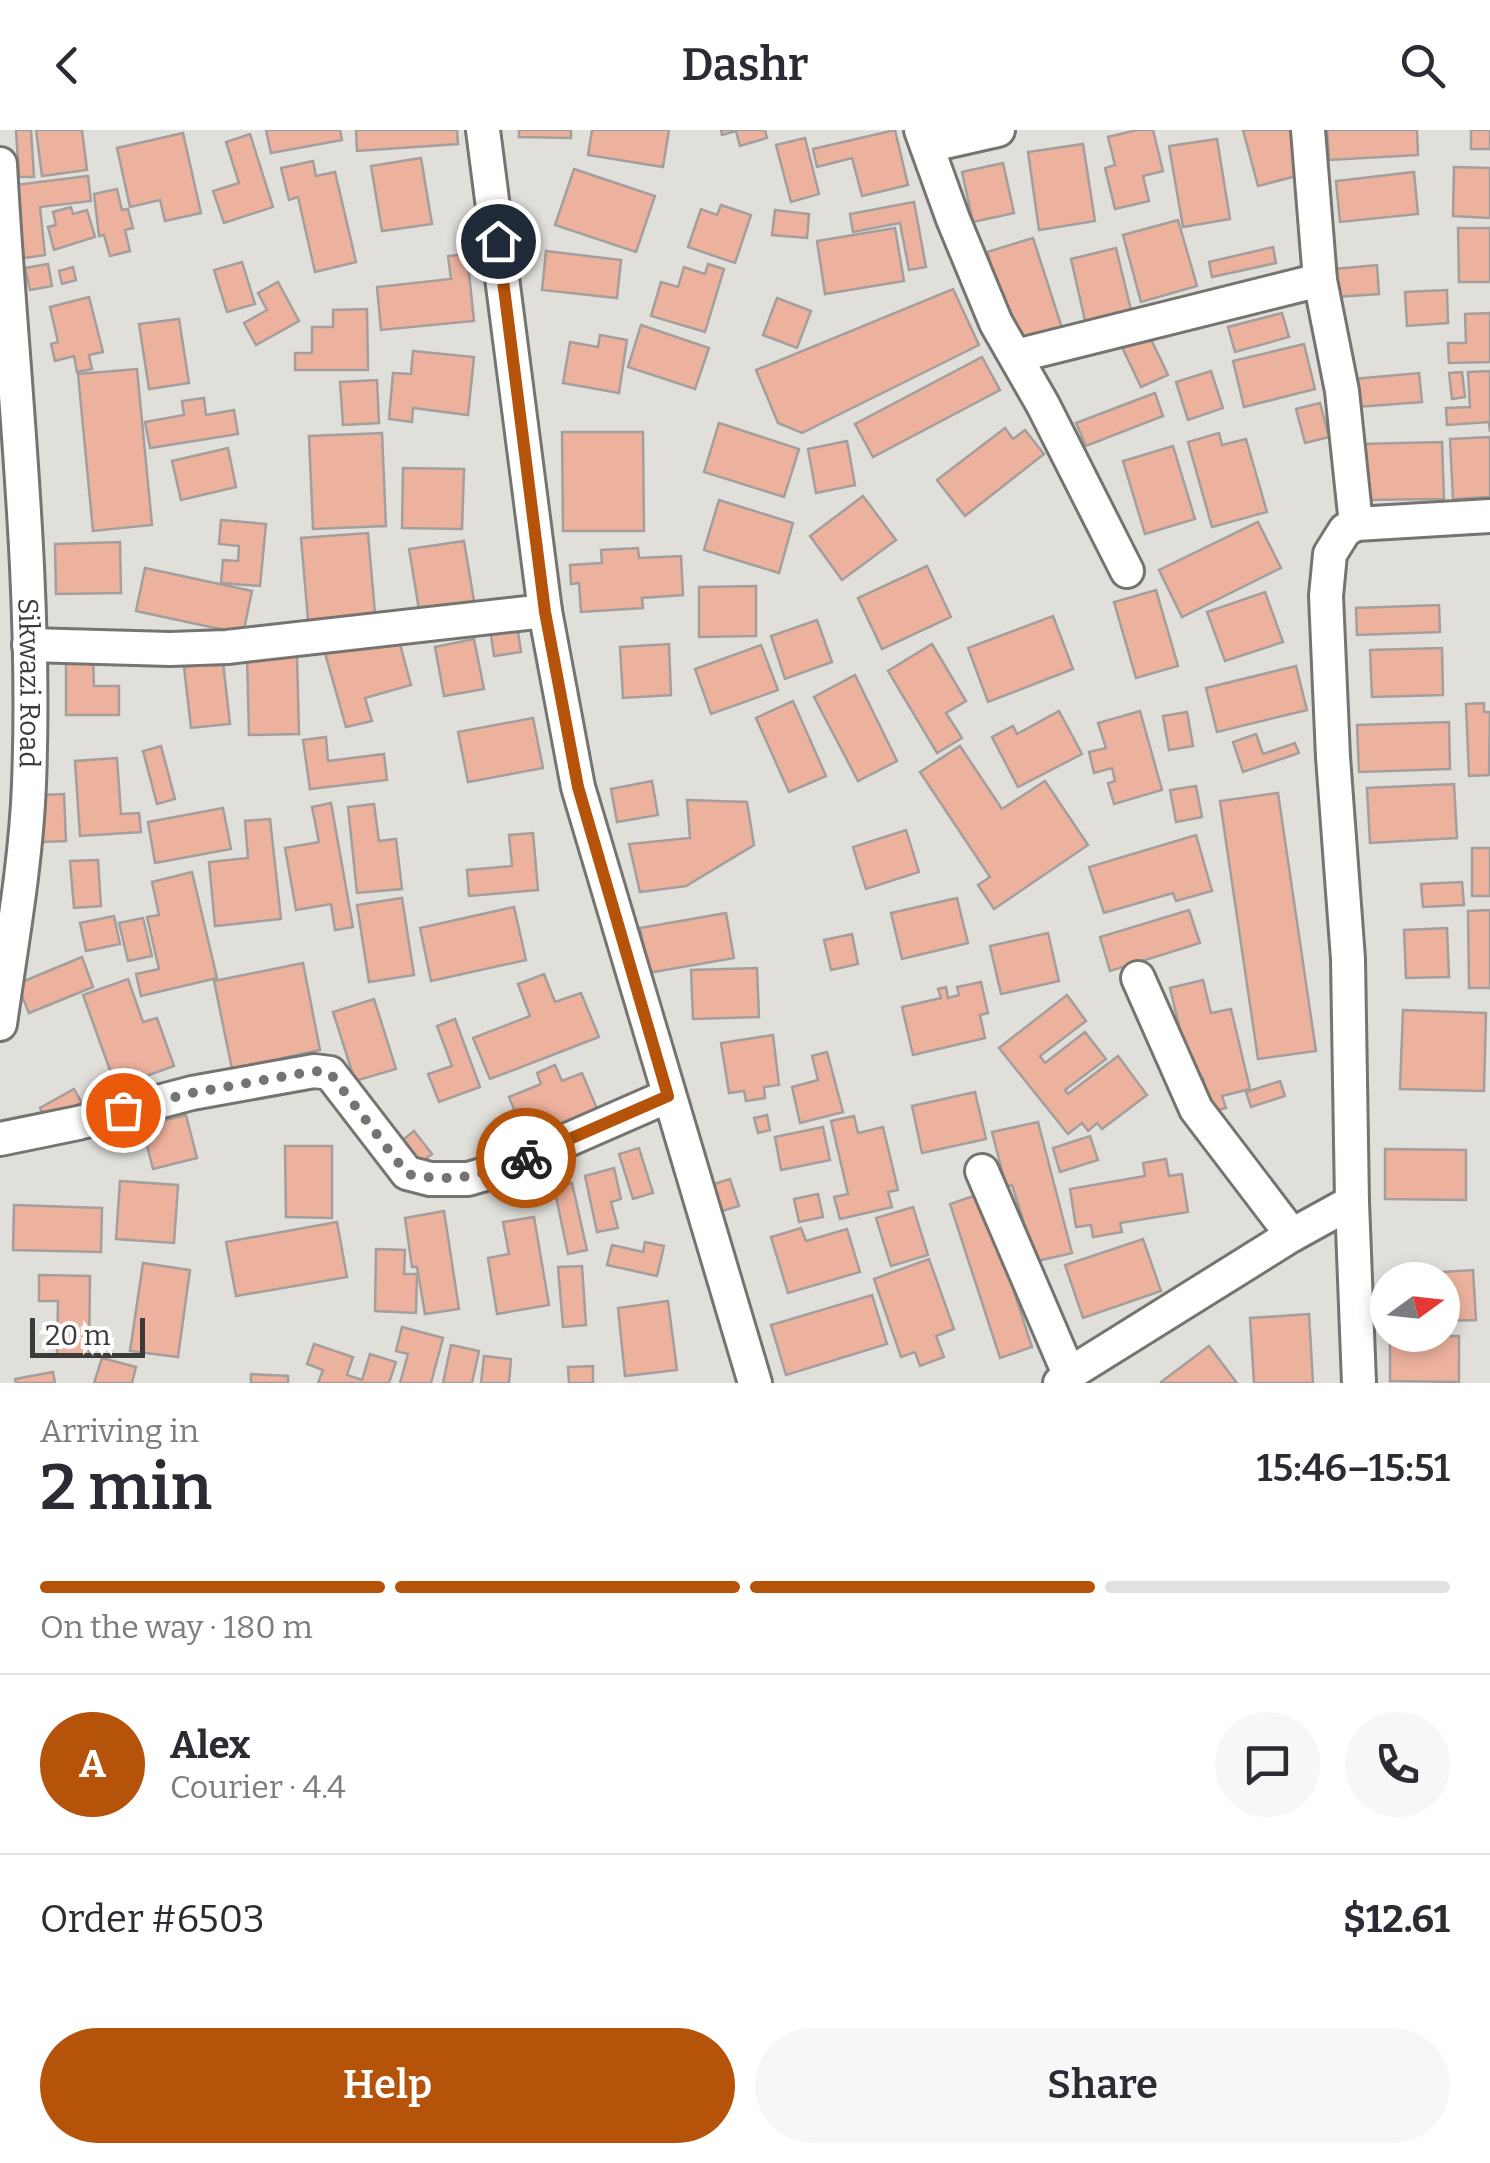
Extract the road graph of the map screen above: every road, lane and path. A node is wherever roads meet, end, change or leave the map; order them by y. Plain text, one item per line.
1 (483, 130) edge
2 (998, 130) edge
3 (1308, 130) edge
4 (924, 138) edge
5 (0, 164) edge
6 (1320, 280) junction
7 (1016, 356) junction
8 (1490, 516) edge
9 (1356, 524) junction
10 (1127, 570) dead end
11 (545, 612) junction
12 (29, 645) junction
13 (10, 884) edge
14 (1138, 978) dead end
15 (0, 1024) edge
16 (668, 1096) junction
17 (0, 1139) edge
18 (982, 1171) dead end
19 (1352, 1202) junction
20 (1292, 1236) junction
21 (1064, 1379) edge
22 (755, 1383) edge
23 (1360, 1383) edge

1 - 11 street
2 - 4 street
3 - 6 street
4 - 7 street
5 - 12 street, Sikwazi Road
6 - 7 street
6 - 9 street
7 - 10 street
8 - 9 street
9 - 19 street
11 - 12 street
11 - 16 street
12 - 13 street, Sikwazi Road
13 - 15 street, Sikwazi Road
14 - 20 street
16 - 17 street
16 - 22 street
18 - 21 street
19 - 20 street
19 - 23 street
20 - 21 street

